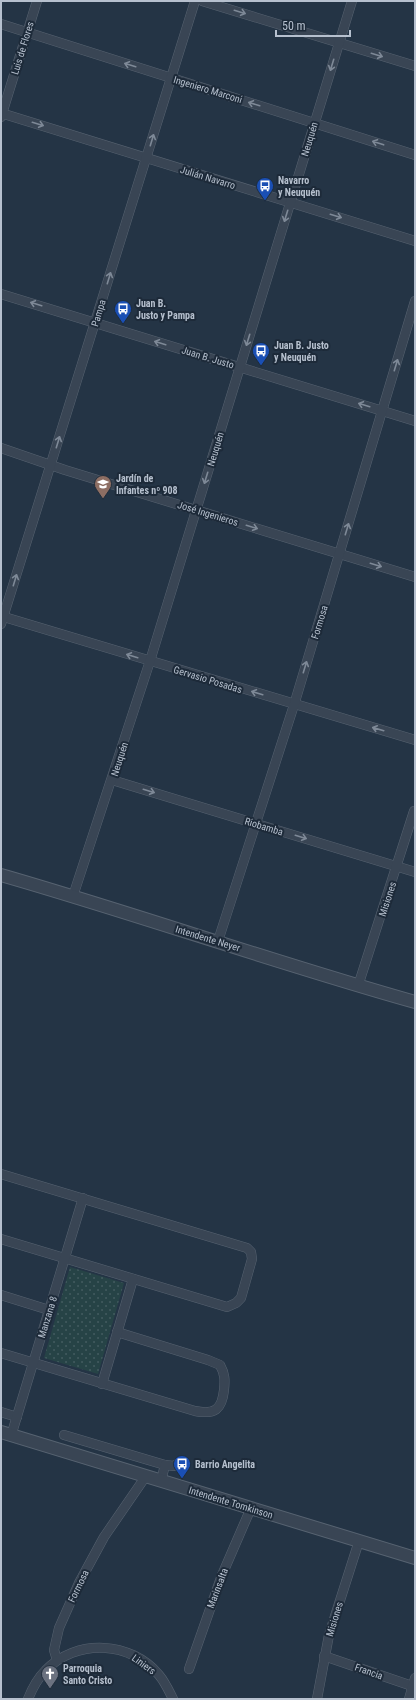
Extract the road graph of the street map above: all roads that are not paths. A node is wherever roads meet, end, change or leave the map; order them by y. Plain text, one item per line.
1 (37, 1) edge
2 (195, 1) edge
3 (202, 1) edge
4 (352, 1) edge
5 (1, 24) edge
6 (27, 32) junction
7 (339, 43) junction
8 (415, 66) edge
9 (171, 78) junction
10 (1, 114) edge
11 (314, 123) junction
12 (415, 155) edge
13 (146, 158) junction
14 (290, 202) junction
15 (415, 241) edge
16 (1, 294) edge
17 (415, 301) edge
18 (95, 322) junction
19 (240, 367) junction
20 (382, 411) junction
21 (415, 421) edge
22 (1, 448) edge
23 (50, 465) junction
24 (196, 510) junction
25 (339, 553) junction
26 (415, 577) edge
27 (2, 619) edge
28 (150, 661) junction
29 (294, 705) junction
30 (415, 740) edge
31 (112, 780) junction
32 (414, 811) dead end
33 (255, 823) junction
34 (397, 866) junction
35 (415, 872) edge
36 (1, 875) edge
37 (73, 896) junction
38 (218, 941) junction
39 (358, 986) junction
40 (415, 1002) edge
41 (1, 1174) edge
42 (83, 1198) junction
43 (1, 1239) edge
44 (65, 1258) junction
45 (133, 1279) junction
46 (1, 1295) edge
47 (50, 1310) junction
48 (117, 1332) junction
49 (1, 1353) edge
50 (33, 1363) junction
51 (102, 1384) junction
52 (1, 1412) edge
53 (17, 1417) junction
54 (6, 1434) edge
55 (64, 1435) dead end
56 (177, 1464) dead end
57 (164, 1465) junction
58 (146, 1476) junction
59 (161, 1481) junction
60 (251, 1508) junction
61 (359, 1541) junction
62 (415, 1558) edge
63 (324, 1656) junction
64 (57, 1660) junction
65 (189, 1669) dead end
66 (414, 1683) edge
67 (28, 1699) edge
68 (173, 1699) edge
69 (317, 1699) edge
70 (409, 1699) edge

1 - 6 street, Luis de Flores
2 - 9 street, Pampa
3 -> 7 street
4 - 7 street, Neuquén
5 - 6 street, Ingeniero Marconi
9 -> 6 street, Ingeniero Marconi
6 - 10 street, Luis de Flores
7 -> 8 street
7 -> 11 street, Neuquén
11 -> 9 street, Ingeniero Marconi
13 -> 9 street, Pampa
10 -> 13 street, Julián Navarro
12 -> 11 street, Ingeniero Marconi
11 - 14 street, Neuquén
13 - 14 street, Julián Navarro
18 -> 13 street, Pampa
14 -> 15 street, Julián Navarro
14 -> 19 street, Neuquén
18 -> 16 street, Juan B. Justo
20 -> 17 street, Formosa
19 -> 18 street, Juan B. Justo
23 -> 18 street, Pampa
20 -> 19 street, Juan B. Justo
19 -> 24 street, Neuquén
20 - 21 street, Juan B. Justo
25 -> 20 street, Formosa
22 - 23 street, José Ingenieros
23 - 24 street, José Ingenieros
27 -> 23 street, Pampa
24 -> 25 street, José Ingenieros
24 - 28 street, Neuquén
25 -> 26 street, José Ingenieros
29 -> 25 street, Formosa
28 -> 27 street, Gervasio Posadas
29 -> 28 street, Gervasio Posadas
28 - 31 street, Neuquén
30 -> 29 street, Gervasio Posadas
29 - 33 street, Formosa
31 -> 33 street, Riobamba
31 - 37 street, Neuquén
32 - 34 street, Misiones
33 -> 34 street, Riobamba
33 - 38 street, Formosa
34 - 35 street, Riobamba
34 - 39 street, Misiones
36 - 37 street, Intendente Neyer
37 - 38 street, Intendente Neyer
38 - 39 street, Intendente Neyer
39 - 40 street, Intendente Neyer
41 - 42 street
42 - 44 street, Manzana 8
42 - 45 street
43 - 44 street
44 - 45 street
44 - 47 street, Manzana 8
45 - 48 street
46 - 47 street
47 - 50 street, Manzana 8
48 - 51 street
48 - 51 street
49 - 50 street
50 - 51 street
50 - 53 street, Manzana 8
52 - 53 street
53 - 54 street, Manzana 8
54 - 58 street, Intendente Tomkinson
55 - 57 street
56 - 57 street
57 - 59 street
58 - 59 street, Intendente Tomkinson
58 - 64 street, Formosa
59 - 60 street, Intendente Tomkinson
60 - 61 street, Intendente Tomkinson
60 - 65 street, Marinsalta
61 - 62 street, Intendente Tomkinson
61 - 63 street, Misiones
63 - 66 street, Francia
63 - 69 street, Misiones
64 - 67 street
64 - 68 street, Liniers
66 - 70 street

